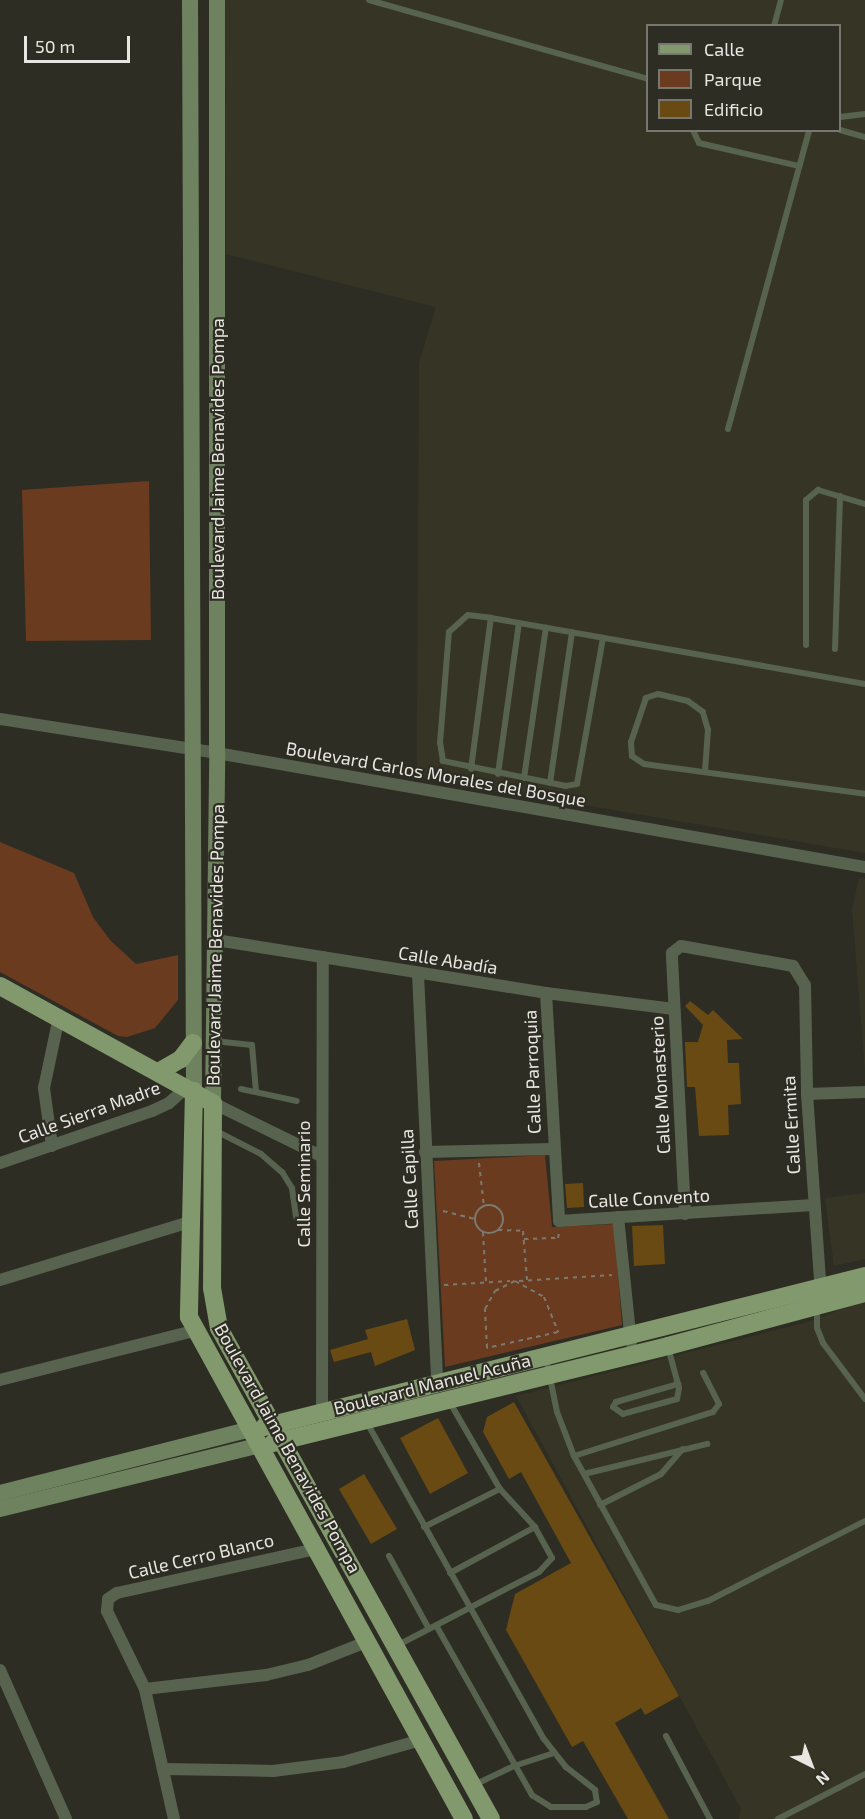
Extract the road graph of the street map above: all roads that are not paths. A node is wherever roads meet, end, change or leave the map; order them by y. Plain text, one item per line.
1 (190, 0) edge
2 (217, 0) edge
3 (369, 0) edge
4 (782, 0) edge
5 (775, 24) edge
6 (646, 78) edge
7 (865, 114) edge
8 (841, 117) edge
9 (841, 130) edge
10 (694, 132) edge
11 (808, 132) edge
12 (865, 137) edge
13 (800, 166) junction
14 (728, 429) dead end
15 (840, 496) junction
16 (865, 504) edge
17 (491, 618) junction
18 (519, 623) junction
19 (546, 628) junction
20 (572, 633) junction
21 (603, 638) junction
22 (806, 645) dead end
23 (835, 649) dead end
24 (865, 684) edge
25 (0, 719) edge
26 (191, 750) junction
27 (217, 753) junction
28 (471, 769) junction
29 (705, 771) junction
30 (498, 774) junction
31 (524, 778) junction
32 (550, 783) junction
33 (865, 794) edge
34 (865, 867) edge
35 (216, 940) junction
36 (672, 953) joint
37 (323, 957) junction
38 (418, 974) junction
39 (0, 986) edge
40 (546, 993) junction
41 (674, 1009) junction
42 (59, 1017) junction
43 (214, 1041) junction
44 (193, 1043) junction
45 (160, 1071) junction
46 (190, 1089) junction
47 (241, 1089) dead end
48 (256, 1092) junction
49 (865, 1092) edge
50 (807, 1094) junction
51 (297, 1101) dead end
52 (213, 1103) junction
53 (212, 1130) junction
54 (52, 1146) junction
55 (553, 1149) junction
56 (425, 1152) junction
57 (321, 1156) junction
58 (0, 1163) edge
59 (813, 1205) junction
60 (685, 1214) junction
61 (296, 1217) dead end
62 (618, 1217) junction
63 (190, 1222) junction
64 (865, 1276) edge
65 (0, 1280) edge
66 (822, 1286) junction
67 (865, 1293) edge
68 (817, 1307) junction
69 (662, 1328) junction
70 (194, 1331) junction
71 (632, 1346) junction
72 (668, 1346) junction
73 (547, 1366) junction
74 (703, 1373) dead end
75 (0, 1380) edge
76 (437, 1382) junction
77 (678, 1384) junction
78 (865, 1399) edge
79 (448, 1401) junction
80 (322, 1411) junction
81 (365, 1421) junction
82 (279, 1433) junction
83 (256, 1437) junction
84 (707, 1444) dead end
85 (683, 1449) junction
86 (574, 1456) junction
87 (584, 1474) junction
88 (500, 1489) junction
89 (0, 1493) edge
90 (600, 1505) junction
91 (0, 1509) edge
92 (865, 1521) edge
93 (424, 1527) junction
94 (535, 1527) junction
95 (316, 1549) junction
96 (389, 1556) dead end
97 (450, 1573) junction
98 (471, 1608) junction
99 (436, 1625) junction
100 (429, 1629) junction
101 (366, 1642) junction
102 (398, 1646) junction
103 (376, 1659) junction
104 (0, 1670) edge
105 (145, 1689) junction
106 (428, 1701) junction
107 (666, 1736) dead end
108 (421, 1740) junction
109 (554, 1753) junction
110 (514, 1766) junction
111 (163, 1768) junction
112 (865, 1774) edge
113 (474, 1788) junction
114 (782, 1818) edge
115 (66, 1819) edge
116 (174, 1819) edge
117 (464, 1819) edge
118 (474, 1819) edge
119 (492, 1819) edge
120 (710, 1819) edge

1 - 26 street, Boulevard Jaime Benavides Pompa
2 - 27 street, Boulevard Jaime Benavides Pompa
3 - 6 lane
4 - 5 lane
7 - 8 lane
9 - 12 lane
10 - 13 lane
11 - 13 lane
13 - 14 lane
15 - 16 lane
15 - 22 lane
15 - 23 lane
17 - 18 lane
17 - 28 lane
17 - 28 lane
18 - 19 lane
18 - 30 lane
19 - 20 lane
19 - 31 lane
20 - 21 lane
20 - 32 lane
21 - 24 lane
21 - 32 lane
25 - 26 street, Boulevard Carlos Morales del Bosque
26 - 27 street, Boulevard Carlos Morales del Bosque
26 - 44 street, Boulevard Jaime Benavides Pompa
27 - 34 street, Boulevard Carlos Morales del Bosque
27 - 35 street, Boulevard Jaime Benavides Pompa
28 - 30 lane
29 - 29 lane
29 - 33 lane
30 - 31 lane
31 - 32 lane
35 - 37 street, Calle Abadía
35 - 43 street, Boulevard Jaime Benavides Pompa
36 - 41 street, Calle Monasterio
36 - 50 street, Calle Ermita
37 - 38 street, Calle Abadía
37 - 57 street, Calle Seminario
38 - 40 street, Calle Abadía
38 - 56 street, Calle Capilla
39 - 42 main road
40 - 41 street, Calle Abadía
40 - 55 street, Calle Parroquia
41 - 60 street, Calle Monasterio
42 - 45 main road
42 - 54 street
43 - 48 lane
43 - 52 street, Boulevard Jaime Benavides Pompa
44 - 45 main road
44 - 46 street, Boulevard Jaime Benavides Pompa
45 - 46 main road
46 - 52 main road
46 - 54 street, Calle Sierra Madre
46 - 63 main road, Boulevard Jaime Benavides Pompa
47 - 48 lane
48 - 51 lane
49 - 50 street
50 - 59 street, Calle Ermita
52 - 53 main road, Boulevard Jaime Benavides Pompa
52 - 57 street
53 - 61 lane
53 - 82 main road, Boulevard Jaime Benavides Pompa
54 - 58 street, Calle Sierra Madre
55 - 56 street
55 - 62 street, Calle Convento
56 - 76 street, Calle Capilla
57 - 80 street, Calle Seminario
59 - 60 street, Calle Convento
59 - 66 street, Calle Ermita
60 - 62 street, Calle Convento
62 - 71 street
63 - 65 street
63 - 70 main road, Boulevard Jaime Benavides Pompa
64 - 66 main road, Boulevard Manuel Acuña
66 - 68 street, Calle Ermita
66 - 69 main road, Boulevard Manuel Acuña
67 - 68 main road, Boulevard Manuel Acuña
68 - 72 main road, Boulevard Manuel Acuña
68 - 78 lane
69 - 71 main road, Boulevard Manuel Acuña
69 - 72 lane
70 - 75 street
70 - 83 main road, Boulevard Jaime Benavides Pompa
71 - 72 main road, Boulevard Manuel Acuña
71 - 73 main road, Boulevard Manuel Acuña
72 - 77 lane
73 - 76 main road, Boulevard Manuel Acuña
73 - 79 main road, Boulevard Manuel Acuña
73 - 86 lane
74 - 86 lane
76 - 80 main road, Boulevard Manuel Acuña
77 - 77 lane
79 - 81 main road, Boulevard Manuel Acuña
79 - 88 lane
80 - 82 main road, Boulevard Manuel Acuña
81 - 82 main road, Boulevard Manuel Acuña
81 - 93 lane
82 - 83 main road, Boulevard Manuel Acuña
82 - 102 main road, Boulevard Jaime Benavides Pompa
83 - 89 street, Boulevard Manuel Acuña
83 - 91 street, Boulevard Manuel Acuña
83 - 95 main road, Boulevard Jaime Benavides Pompa
84 - 85 lane
85 - 87 lane
85 - 90 lane
86 - 87 lane
87 - 90 lane
88 - 93 lane
88 - 94 lane
90 - 92 lane
93 - 97 lane
94 - 97 lane
94 - 98 lane
95 - 101 main road, Boulevard Jaime Benavides Pompa
95 - 105 street, Calle Cerro Blanco
96 - 100 lane
97 - 98 lane
98 - 99 lane
98 - 109 lane
99 - 100 lane
99 - 110 lane
100 - 102 lane
101 - 103 main road, Boulevard Jaime Benavides Pompa
101 - 105 street
102 - 106 main road, Boulevard Jaime Benavides Pompa
103 - 106 main road
103 - 108 main road, Boulevard Jaime Benavides Pompa
104 - 115 street
105 - 111 street
106 - 113 main road, Boulevard Jaime Benavides Pompa
107 - 120 lane
108 - 111 street
108 - 117 main road, Boulevard Jaime Benavides Pompa
109 - 110 lane
109 - 110 lane
110 - 113 lane
111 - 116 street
112 - 114 lane
113 - 118 main road
113 - 119 main road, Boulevard Jaime Benavides Pompa

